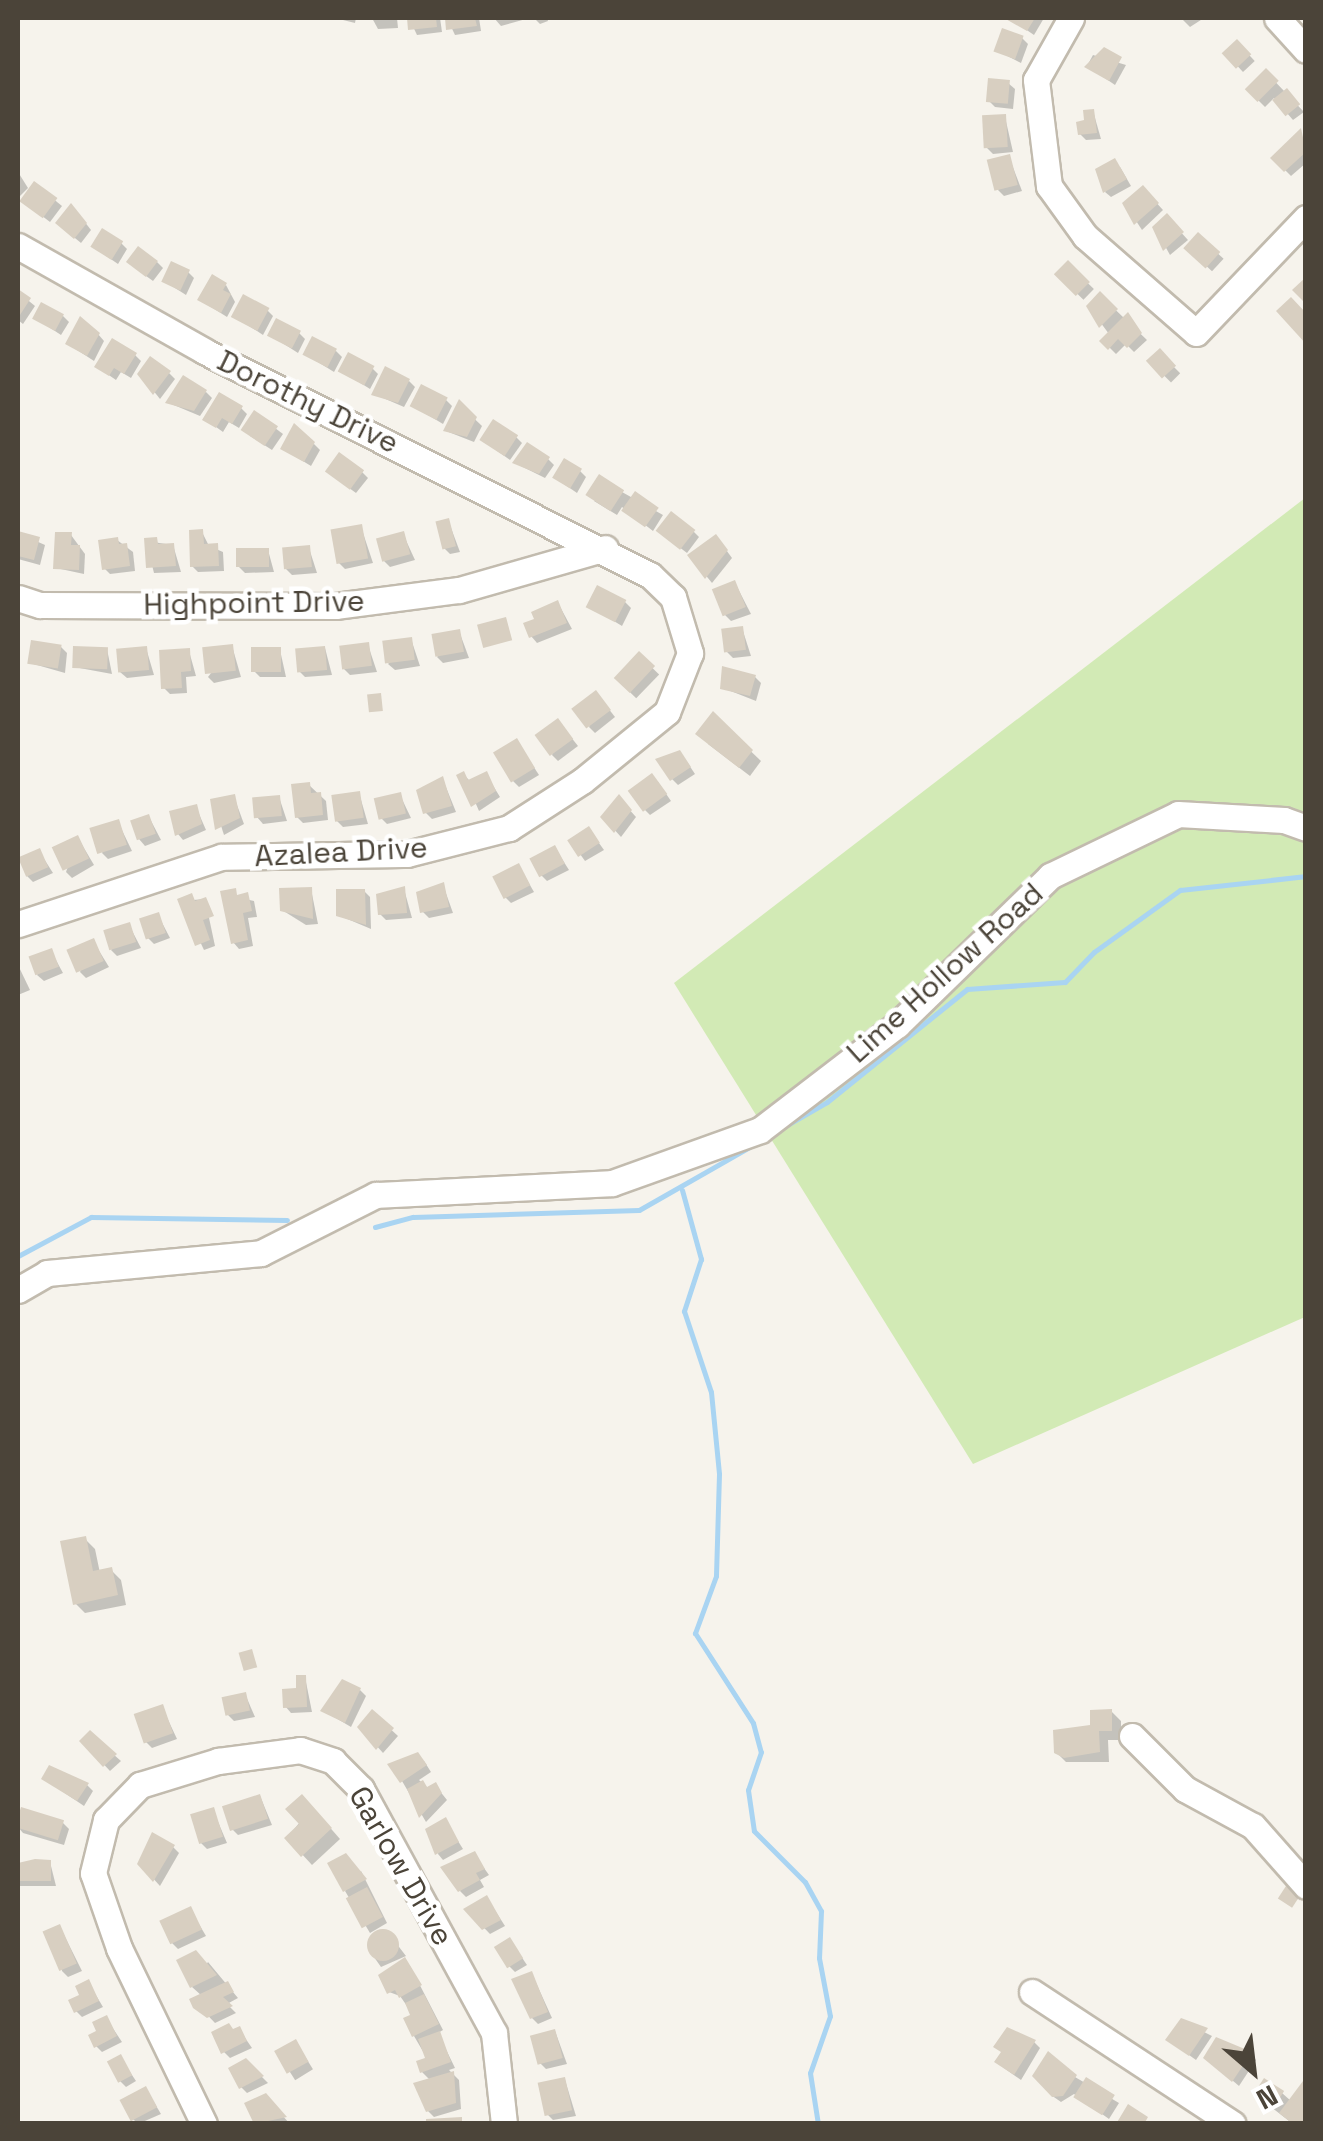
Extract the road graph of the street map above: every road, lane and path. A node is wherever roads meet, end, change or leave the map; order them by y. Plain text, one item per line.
1 (1071, 18) edge
2 (1277, 18) edge
3 (1306, 50) edge
4 (1306, 218) edge
5 (18, 246) edge
6 (604, 548) junction
7 (18, 598) edge
8 (1306, 828) edge
9 (18, 924) edge
10 (18, 1290) edge
11 (1132, 1736) dead end
12 (1306, 1886) edge
13 (1032, 1992) dead end
14 (204, 2124) edge
15 (504, 2124) edge
16 (1233, 2124) edge

1 - 4 street
2 - 3 street
5 - 6 street, Dorothy Drive
6 - 7 street, Highpoint Drive
6 - 9 street, Azalea Drive
8 - 10 street, Lime Hollow Road
11 - 12 street
13 - 16 street
14 - 15 street, Garlow Drive

